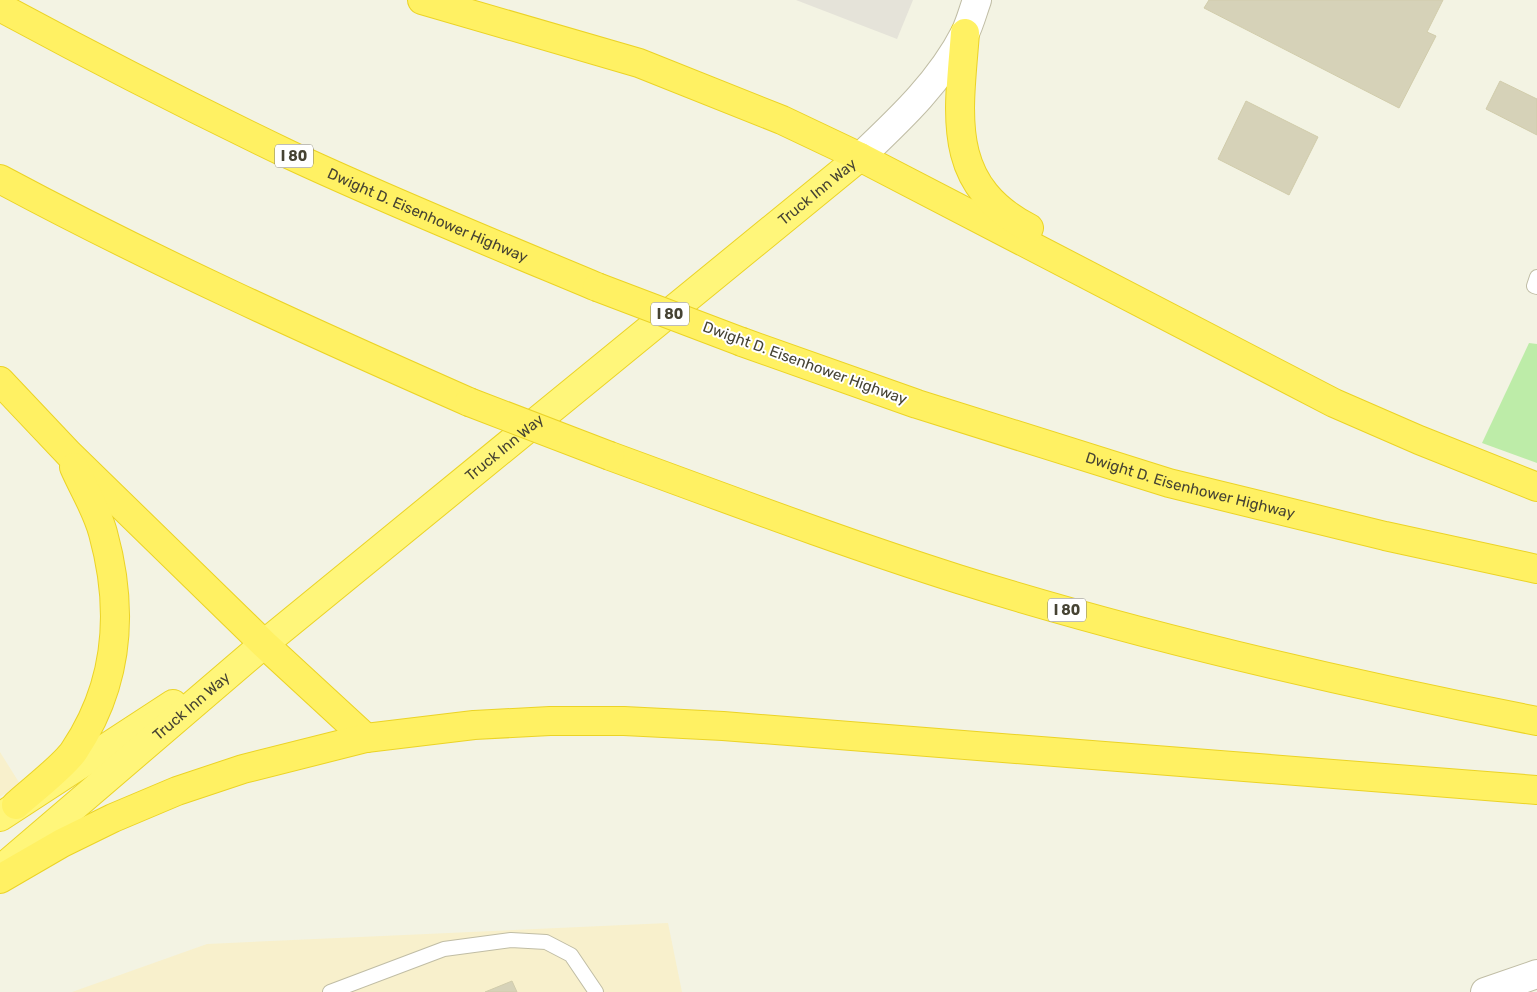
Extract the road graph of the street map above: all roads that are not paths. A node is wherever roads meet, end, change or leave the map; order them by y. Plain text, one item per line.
1 (422, 0) edge
2 (977, 0) edge
3 (0, 7) edge
4 (965, 33) junction
5 (860, 157) junction
6 (0, 179) edge
7 (0, 382) edge
8 (1419, 440) junction
9 (68, 454) junction
10 (1537, 487) edge
11 (1537, 569) edge
12 (264, 644) junction
13 (1537, 721) edge
14 (366, 738) junction
15 (1537, 790) edge
16 (8, 811) edge
17 (0, 870) edge
18 (0, 879) edge
19 (1537, 974) edge
20 (330, 992) edge
21 (596, 992) edge
22 (1485, 992) edge

1 - 5 highway
2 - 4 street, Truck Inn Way
3 - 11 highway, Dwight D. Eisenhower Highway / I 80, bridge
4 - 5 street, Truck Inn Way
4 - 8 highway
5 - 8 highway
5 - 12 highway, Truck Inn Way
6 - 13 highway, I 80, bridge
7 - 9 highway
8 - 10 highway
9 - 12 highway
9 - 16 highway
12 - 14 highway
12 - 16 highway
12 - 17 highway, Truck Inn Way
14 - 15 highway
14 - 18 highway
19 - 22 street
20 - 21 lane

